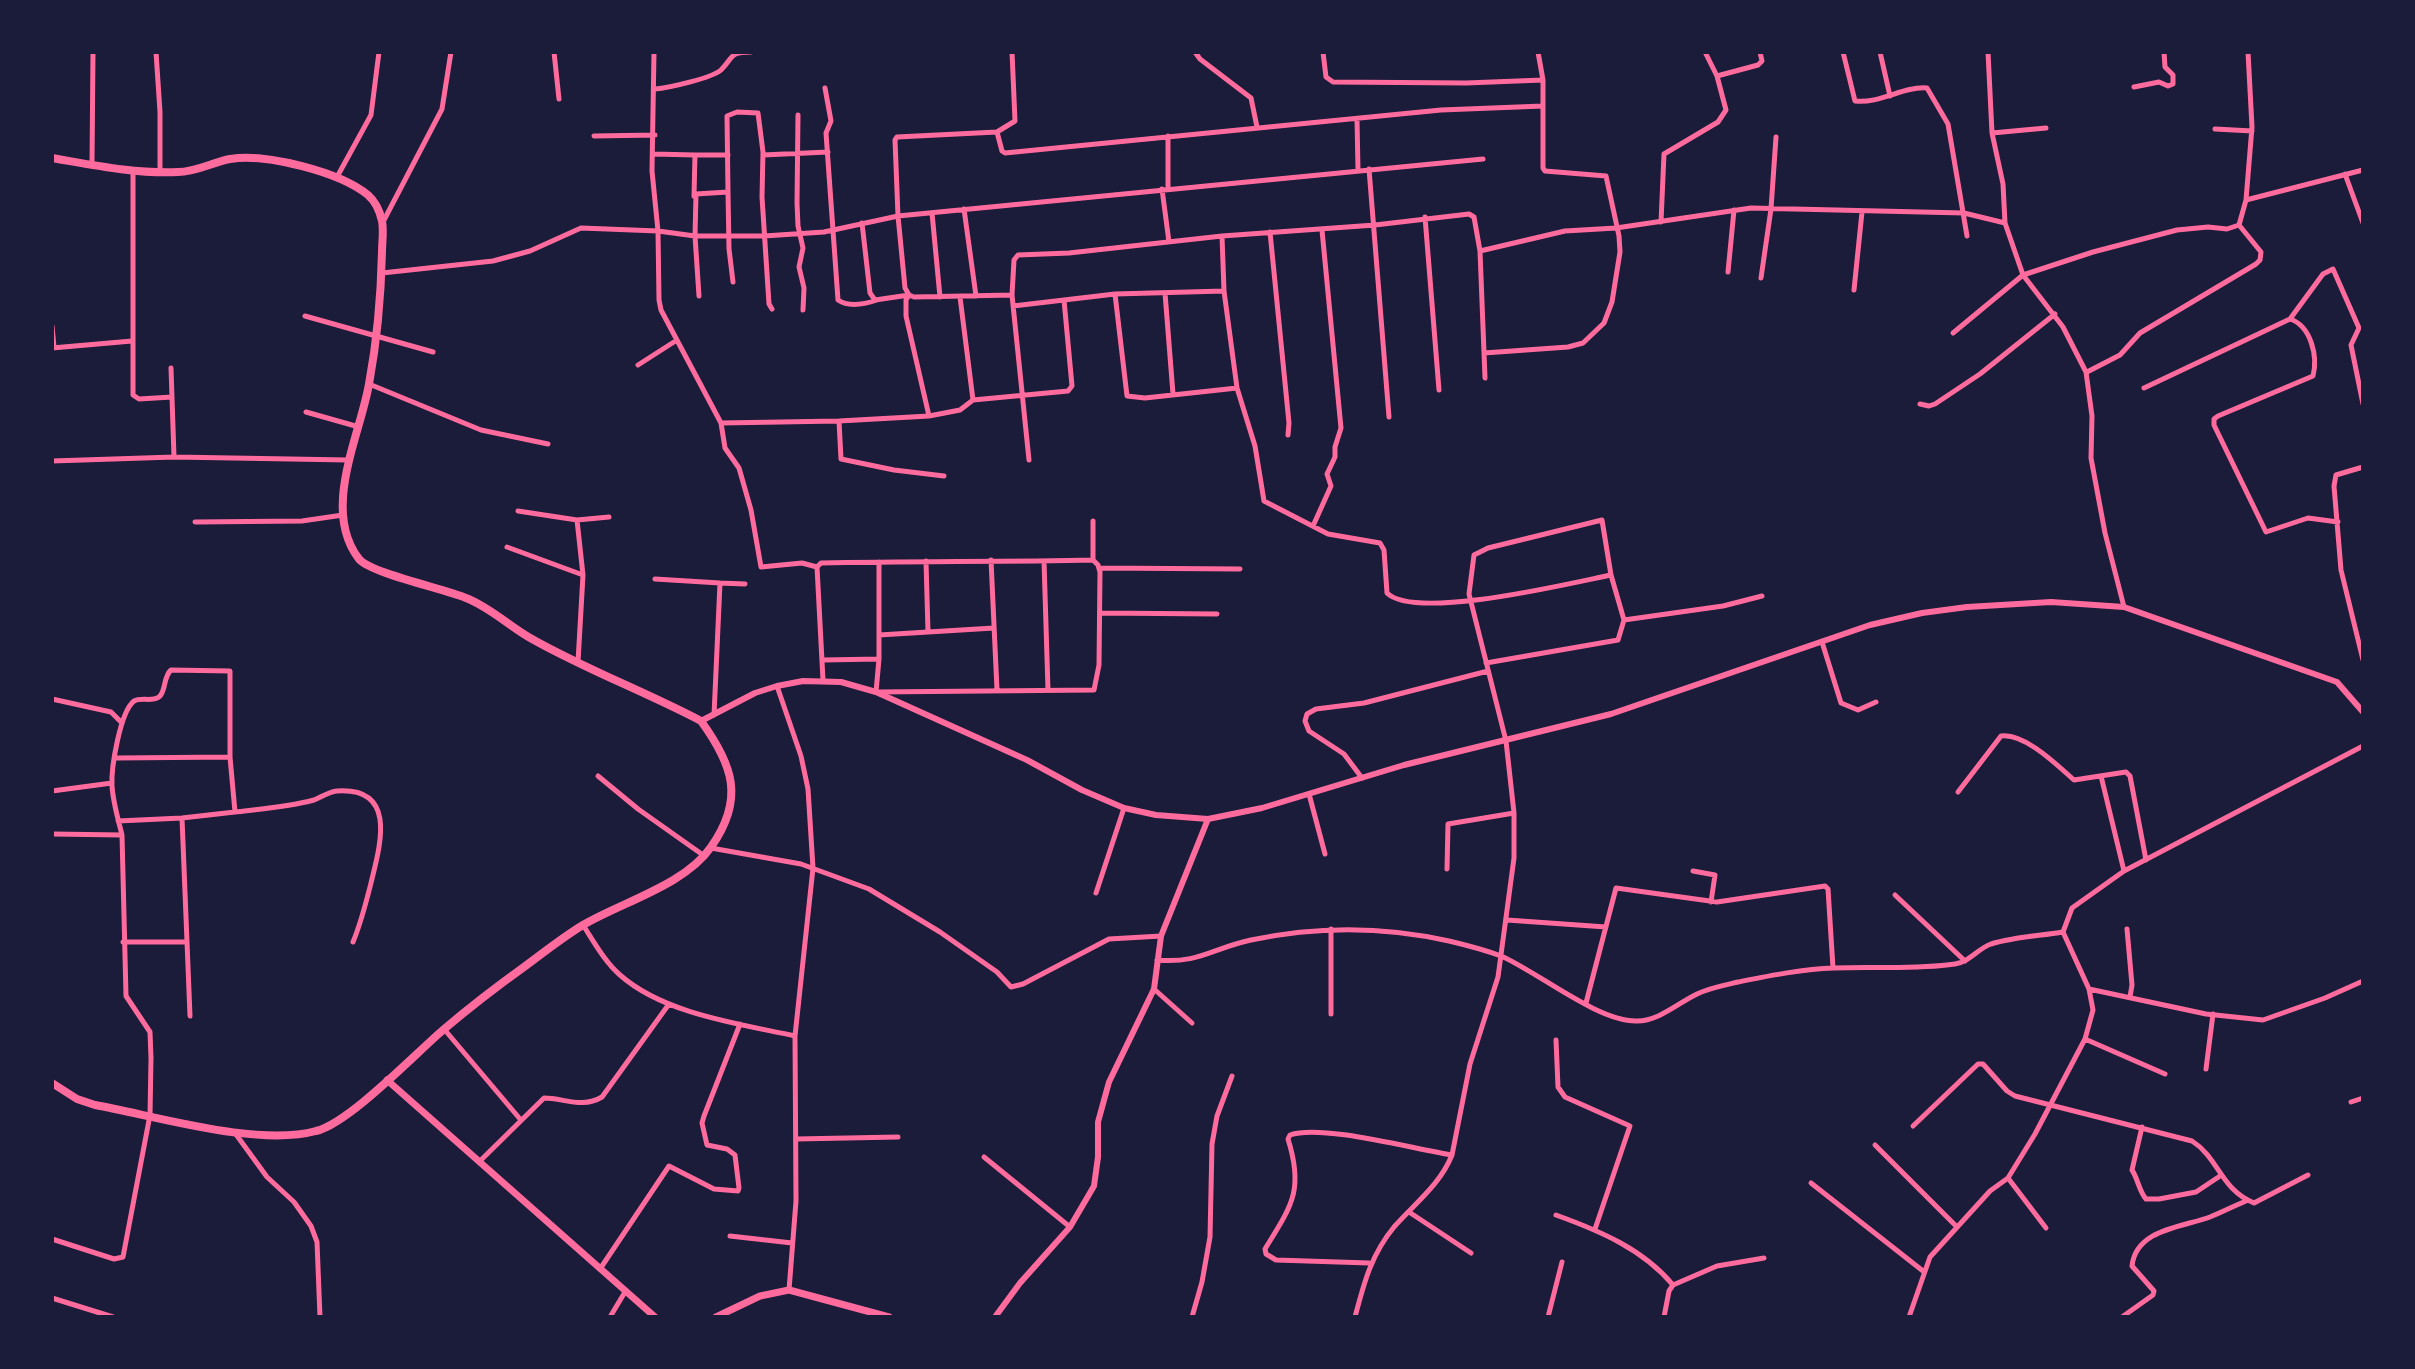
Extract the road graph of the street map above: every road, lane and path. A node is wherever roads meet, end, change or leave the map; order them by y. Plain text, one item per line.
1 (93, 52) edge
2 (156, 52) edge
3 (379, 52) edge
4 (451, 52) edge
5 (554, 52) edge
6 (654, 52) edge
7 (751, 52) edge
8 (1012, 52) edge
9 (1195, 52) edge
10 (1323, 52) edge
11 (1538, 52) edge
12 (1705, 52) edge
13 (1760, 52) edge
14 (1843, 52) edge
15 (1880, 52) edge
16 (1988, 52) edge
17 (2164, 52) edge
18 (2248, 52) edge
19 (1717, 76) junction
20 (1543, 80) junction
21 (2134, 87) dead end
22 (825, 88) dead end
23 (655, 89) junction
24 (1890, 96) junction
25 (559, 99) dead end
26 (1543, 106) junction
27 (798, 115) dead end
28 (1357, 119) junction
29 (1257, 127) junction
30 (2046, 128) dead end
31 (2215, 129) dead end
32 (2252, 131) junction
33 (997, 132) junction
34 (1992, 133) junction
35 (655, 135) junction
36 (594, 136) dead end
37 (1168, 136) junction
38 (1776, 137) dead end
39 (828, 152) junction
40 (653, 154) junction
41 (695, 155) junction
42 (728, 155) junction
43 (763, 155) junction
44 (799, 155) junction
45 (52, 158) edge
46 (1483, 159) dead end
47 (92, 164) junction
48 (1369, 169) junction
49 (133, 170) junction
50 (1358, 170) junction
51 (2363, 170) edge
52 (160, 172) junction
53 (2345, 174) junction
54 (337, 177) junction
55 (1165, 189) junction
56 (728, 192) junction
57 (694, 197) junction
58 (2246, 200) junction
59 (964, 209) junction
60 (1771, 209) junction
61 (1734, 210) junction
62 (1862, 212) junction
63 (932, 213) junction
64 (1964, 213) junction
65 (898, 216) junction
66 (1425, 217) junction
67 (1661, 222) junction
68 (383, 223) junction
69 (862, 223) junction
70 (2005, 223) junction
71 (2363, 223) edge
72 (1375, 225) junction
73 (2239, 225) junction
74 (1616, 228) junction
75 (1322, 230) junction
76 (658, 231) junction
77 (833, 231) junction
78 (1270, 232) junction
79 (801, 233) junction
80 (695, 236) junction
81 (764, 236) junction
82 (1222, 236) junction
83 (1967, 236) dead end
84 (728, 237) junction
85 (1169, 242) junction
86 (1480, 251) junction
87 (1728, 272) dead end
88 (382, 273) junction
89 (2023, 275) junction
90 (1761, 278) dead end
91 (733, 282) dead end
92 (1854, 290) dead end
93 (1224, 291) junction
94 (1165, 293) junction
95 (1115, 294) junction
96 (909, 295) junction
97 (1012, 295) junction
98 (699, 296) dead end
99 (976, 296) junction
100 (940, 297) junction
101 (960, 297) junction
102 (877, 300) junction
103 (1064, 300) junction
104 (1013, 306) junction
105 (772, 309) dead end
106 (803, 310) dead end
107 (2055, 314) junction
108 (305, 316) dead end
109 (2290, 319) junction
110 (52, 326) edge
111 (1953, 333) dead end
112 (376, 336) junction
113 (677, 340) junction
114 (132, 341) junction
115 (53, 347) edge
116 (433, 352) dead end
117 (1484, 353) junction
118 (638, 365) dead end
119 (171, 368) dead end
120 (2086, 372) junction
121 (1485, 378) dead end
122 (369, 384) junction
123 (1237, 388) junction
124 (2144, 388) dead end
125 (1439, 390) dead end
126 (1023, 394) junction
127 (1173, 394) junction
128 (172, 397) junction
129 (973, 400) junction
130 (1920, 404) dead end
131 (2363, 404) edge
132 (306, 412) dead end
133 (929, 416) junction
134 (1389, 417) dead end
135 (839, 421) junction
136 (721, 423) junction
137 (359, 428) junction
138 (1288, 435) dead end
139 (548, 444) dead end
140 (174, 457) junction
141 (348, 460) junction
142 (1029, 460) dead end
143 (52, 461) edge
144 (2363, 467) edge
145 (944, 476) dead end
146 (518, 511) dead end
147 (344, 515) junction
148 (609, 517) dead end
149 (577, 520) junction
150 (1093, 521) dead end
151 (195, 522) dead end
152 (2338, 522) junction
153 (1313, 526) junction
154 (507, 547) dead end
155 (991, 560) junction
156 (1093, 560) junction
157 (926, 561) junction
158 (1044, 561) junction
159 (879, 562) junction
160 (817, 567) junction
161 (1100, 568) junction
162 (1240, 569) dead end
163 (583, 575) junction
164 (1611, 575) junction
165 (655, 579) dead end
166 (720, 583) junction
167 (745, 584) dead end
168 (1762, 596) dead end
169 (1471, 602) junction
170 (2124, 607) junction
171 (1100, 613) junction
172 (1217, 614) dead end
173 (1624, 620) junction
174 (2360, 624) edge
175 (994, 628) junction
176 (928, 632) junction
177 (879, 635) junction
178 (1822, 642) junction
179 (879, 659) junction
180 (823, 660) junction
181 (2363, 660) edge
182 (578, 662) junction
183 (1486, 663) junction
184 (1488, 671) junction
185 (823, 680) junction
186 (777, 686) junction
187 (997, 690) junction
188 (1048, 690) junction
189 (876, 692) junction
190 (52, 699) edge
191 (1876, 702) dead end
192 (2363, 712) edge
193 (714, 715) junction
194 (701, 721) junction
195 (122, 723) junction
196 (1506, 741) junction
197 (2363, 746) edge
198 (230, 757) junction
199 (116, 758) junction
200 (598, 776) dead end
201 (2101, 776) junction
202 (1362, 778) junction
203 (112, 783) junction
204 (52, 791) edge
205 (1958, 792) dead end
206 (1309, 794) junction
207 (1124, 808) junction
208 (235, 812) junction
209 (1514, 813) junction
210 (182, 818) junction
211 (1208, 819) junction
212 (118, 821) junction
213 (52, 834) edge
214 (122, 835) junction
215 (707, 852) junction
216 (1325, 854) dead end
217 (2146, 860) junction
218 (813, 868) junction
219 (1447, 869) dead end
220 (1693, 871) dead end
221 (2124, 871) junction
222 (1096, 893) dead end
223 (1895, 895) dead end
224 (1711, 902) junction
225 (1507, 920) junction
226 (583, 925) junction
227 (1606, 927) junction
228 (1331, 929) junction
229 (2127, 929) dead end
230 (2063, 932) junction
231 (1161, 936) junction
232 (123, 942) junction
233 (185, 942) junction
234 (353, 942) dead end
235 (1501, 956) junction
236 (1156, 960) junction
237 (1966, 962) junction
238 (1833, 968) junction
239 (2363, 981) edge
240 (1154, 989) junction
241 (2089, 989) junction
242 (2130, 997) junction
243 (1586, 1003) junction
244 (669, 1004) junction
245 (1331, 1014) dead end
246 (2213, 1014) junction
247 (190, 1016) dead end
248 (1192, 1023) dead end
249 (740, 1024) junction
250 (444, 1029) junction
251 (795, 1036) junction
252 (2085, 1039) junction
253 (1556, 1040) dead end
254 (2206, 1069) dead end
255 (2165, 1074) dead end
256 (1232, 1076) dead end
257 (387, 1080) junction
258 (52, 1083) edge
259 (2363, 1098) edge
260 (2351, 1102) dead end
261 (2051, 1104) junction
262 (150, 1115) junction
263 (520, 1119) junction
264 (1913, 1126) dead end
265 (2142, 1127) junction
266 (235, 1133) junction
267 (898, 1137) dead end
268 (796, 1139) junction
269 (1875, 1145) dead end
270 (1452, 1155) junction
271 (984, 1157) dead end
272 (480, 1161) junction
273 (2308, 1175) dead end
274 (2220, 1176) junction
275 (2008, 1178) junction
276 (1811, 1183) dead end
277 (2247, 1200) junction
278 (1409, 1212) junction
279 (1556, 1215) dead end
280 (1956, 1226) junction
281 (1070, 1227) junction
282 (2046, 1228) dead end
283 (1595, 1229) junction
284 (730, 1236) dead end
285 (52, 1239) edge
286 (792, 1243) junction
287 (1471, 1253) dead end
288 (1764, 1258) dead end
289 (1562, 1262) dead end
290 (1370, 1263) junction
291 (600, 1269) junction
292 (1923, 1271) junction
293 (1673, 1285) junction
294 (789, 1290) junction
295 (625, 1292) junction
296 (52, 1298) edge
297 (113, 1317) edge
298 (320, 1317) edge
299 (610, 1317) edge
300 (655, 1317) edge
301 (716, 1317) edge
302 (889, 1317) edge
303 (995, 1317) edge
304 (1192, 1317) edge
305 (1355, 1317) edge
306 (1548, 1317) edge
307 (1664, 1317) edge
308 (1909, 1317) edge
309 (2122, 1317) edge

1 - 47 street
2 - 52 street
3 - 54 street
4 - 68 street
5 - 25 street
6 - 23 street
7 - 23 street
8 - 33 street
9 - 29 street
10 - 20 street
11 - 20 street
12 - 19 street
13 - 19 street
14 - 24 street
15 - 24 street
16 - 34 street
17 - 21 street
18 - 32 street
19 - 67 street
20 - 26 street
22 - 39 street
23 - 35 street
24 - 64 street
26 - 28 street
26 - 74 street
27 - 44 street
28 - 29 street
28 - 50 street
29 - 37 street
30 - 34 street
31 - 32 street
32 - 58 street
33 - 37 street
33 - 65 street
34 - 70 street
35 - 36 street
35 - 40 street
37 - 55 street
38 - 60 street
39 - 44 street
39 - 77 street
40 - 41 street
40 - 76 street
41 - 42 street
41 - 57 street
42 - 43 street
42 - 56 street
43 - 44 street
43 - 81 street
44 - 79 street
45 - 47 highway
46 - 48 street
47 - 49 highway
48 - 50 street
48 - 72 street
49 - 52 highway
49 - 114 street
50 - 55 street
51 - 53 street
52 - 54 highway
53 - 58 street
53 - 71 street
54 - 68 highway
55 - 59 street
55 - 85 street
56 - 57 street
56 - 84 street
57 - 80 street
58 - 73 street
59 - 63 street
59 - 99 street
60 - 61 street
60 - 62 street
60 - 90 street
61 - 67 street
61 - 87 street
62 - 64 street
62 - 92 street
63 - 65 street
63 - 100 street
64 - 70 street
64 - 83 street
65 - 69 street
65 - 96 street
66 - 72 street
66 - 86 street
66 - 125 street
67 - 74 street
68 - 88 highway
69 - 77 street
69 - 102 street
70 - 89 street
72 - 75 street
72 - 134 street
73 - 89 street
73 - 120 street
74 - 86 street
74 - 117 street
75 - 78 street
75 - 153 street
76 - 80 street
76 - 88 street
76 - 113 street
77 - 79 street
77 - 102 street
78 - 82 street
78 - 138 street
79 - 81 street
79 - 106 street
80 - 84 street
80 - 98 street
81 - 84 street
81 - 105 street
82 - 85 street
82 - 93 street
84 - 91 street
85 - 97 street
86 - 117 street
88 - 112 highway
89 - 107 street
89 - 111 street
93 - 94 street
93 - 123 street
94 - 95 street
94 - 127 street
95 - 103 street
95 - 127 street
96 - 100 street
96 - 102 street
96 - 133 street
97 - 99 street
97 - 104 street
99 - 101 street
100 - 101 street
101 - 129 street
103 - 104 street
103 - 126 street
104 - 126 street
107 - 120 street
107 - 130 street
108 - 112 street
109 - 124 street
109 - 131 street
109 - 152 street
110 - 115 street
112 - 116 street
112 - 122 highway
113 - 118 street
113 - 136 street
114 - 115 street
114 - 128 street
117 - 121 street
119 - 128 street
120 - 170 street
122 - 137 highway
122 - 139 street
123 - 127 street
123 - 153 street
126 - 129 street
126 - 142 street
128 - 140 street
129 - 133 street
132 - 137 street
133 - 135 street
135 - 136 street
135 - 145 street
136 - 160 street
137 - 141 highway
140 - 141 street
140 - 143 street
141 - 147 highway
144 - 152 street
146 - 149 street
147 - 151 street
147 - 182 highway
148 - 149 street
149 - 163 street
150 - 156 street
152 - 174 street
153 - 169 street
154 - 163 street
155 - 157 street
155 - 158 street
155 - 175 street
156 - 158 street
156 - 161 street
157 - 159 street
157 - 176 street
158 - 188 street
159 - 160 street
159 - 177 street
160 - 180 street
161 - 162 street
161 - 171 street
163 - 182 street
164 - 169 street
164 - 169 street
164 - 173 street
165 - 166 street
166 - 167 street
166 - 193 street
168 - 173 street
169 - 183 street
170 - 178 street
170 - 192 street
171 - 172 street
171 - 188 street
173 - 183 street
174 - 181 street
175 - 176 street
175 - 187 street
176 - 177 street
177 - 179 street
178 - 191 street
178 - 196 street
179 - 180 street
179 - 189 street
180 - 185 street
182 - 194 highway
183 - 184 street
184 - 196 street
184 - 202 street
185 - 186 street
185 - 189 street
186 - 193 street
186 - 218 street
187 - 188 street
187 - 189 street
189 - 207 street
190 - 195 street
193 - 194 street
194 - 215 highway
195 - 198 street
195 - 199 street
196 - 202 street
196 - 209 street
197 - 217 street
198 - 199 street
198 - 208 street
199 - 203 street
200 - 215 street
201 - 205 street
201 - 217 street
201 - 221 street
202 - 206 street
203 - 204 street
203 - 212 street
206 - 211 street
206 - 216 street
207 - 211 street
207 - 222 street
208 - 210 street
208 - 234 street
209 - 219 street
209 - 225 street
210 - 212 street
210 - 233 street
211 - 231 street
212 - 214 street
213 - 214 street
214 - 232 street
215 - 218 street
215 - 226 highway
217 - 221 street
218 - 231 street
218 - 251 street
220 - 224 street
221 - 230 street
223 - 237 street
224 - 227 street
224 - 238 street
225 - 227 street
225 - 235 street
226 - 244 street
226 - 250 highway
227 - 243 street
228 - 235 street
228 - 236 street
228 - 245 street
229 - 242 street
230 - 237 street
230 - 241 street
231 - 236 street
232 - 233 street
232 - 262 street
233 - 247 street
235 - 243 street
235 - 270 street
236 - 240 street
237 - 238 street
238 - 243 street
239 - 246 street
240 - 248 street
240 - 281 street
241 - 242 street
241 - 252 street
242 - 246 street
244 - 249 street
244 - 263 street
246 - 254 street
249 - 251 street
249 - 291 street
250 - 257 highway
250 - 263 street
251 - 268 street
252 - 255 street
252 - 261 street
253 - 283 street
256 - 304 street
257 - 266 highway
257 - 272 main road
258 - 262 highway
259 - 260 street
261 - 264 street
261 - 265 street
261 - 275 street
262 - 266 highway
262 - 285 street
263 - 272 street
265 - 274 street
265 - 274 street
266 - 298 street
267 - 268 street
268 - 286 street
269 - 280 street
270 - 278 street
270 - 290 street
271 - 281 street
272 - 291 main road
273 - 277 street
274 - 277 street
275 - 280 street
275 - 282 street
276 - 292 street
277 - 309 street
278 - 287 street
278 - 290 street
279 - 283 street
280 - 292 street
281 - 303 street
283 - 293 street
284 - 286 street
286 - 294 street
288 - 293 street
289 - 306 street
290 - 305 street
291 - 295 main road
292 - 308 street
293 - 307 street
294 - 301 main road
294 - 302 main road
295 - 299 street
295 - 300 main road
296 - 297 street

